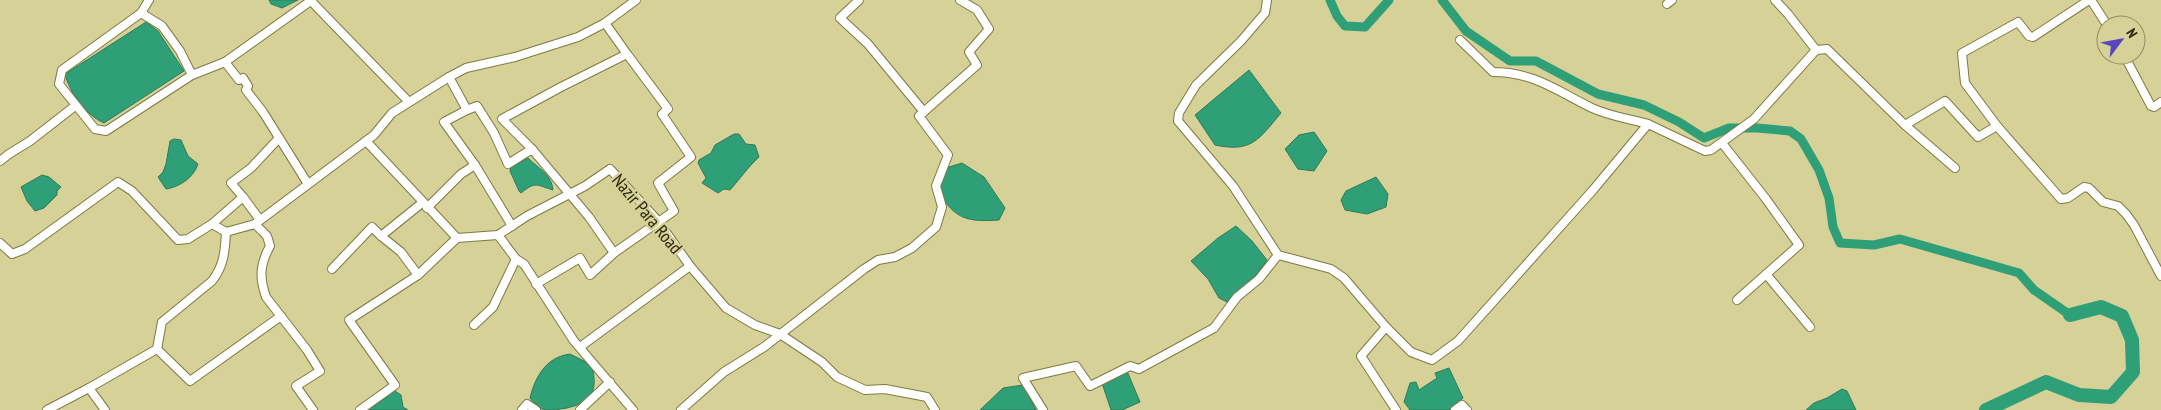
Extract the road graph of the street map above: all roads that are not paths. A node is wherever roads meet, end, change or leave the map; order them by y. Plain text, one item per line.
1 (149, 0) edge
2 (311, 0) edge
3 (636, 0) edge
4 (859, 0) edge
5 (960, 0) edge
6 (1267, 0) edge
7 (1775, 0) edge
8 (2090, 0) edge
9 (141, 13) junction
10 (2100, 15) edge
11 (604, 23) junction
12 (1460, 40) dead end
13 (1816, 50) junction
14 (627, 54) junction
15 (225, 62) junction
16 (2129, 65) edge
17 (192, 75) junction
18 (448, 77) junction
19 (409, 102) junction
20 (2161, 102) edge
21 (75, 106) junction
22 (467, 110) junction
23 (924, 112) junction
24 (1648, 124) junction
25 (1905, 126) junction
26 (1997, 126) junction
27 (279, 138) junction
28 (366, 141) junction
29 (1722, 143) junction
30 (532, 149) junction
31 (0, 161) edge
32 (475, 165) junction
33 (1955, 168) dead end
34 (308, 184) junction
35 (569, 193) junction
36 (243, 197) junction
37 (424, 205) junction
38 (658, 221) junction
39 (257, 222) junction
40 (212, 224) junction
41 (512, 226) junction
42 (226, 232) junction
43 (498, 235) junction
44 (381, 236) junction
45 (457, 238) junction
46 (0, 243) edge
47 (614, 253) junction
48 (1278, 255) junction
49 (516, 259) junction
50 (690, 266) junction
51 (332, 269) dead end
52 (1766, 274) junction
53 (418, 275) junction
54 (2161, 276) edge
55 (536, 284) junction
56 (1737, 300) dead end
57 (281, 316) junction
58 (474, 325) dead end
59 (1386, 326) junction
60 (1810, 327) dead end
61 (780, 334) junction
62 (580, 347) junction
63 (157, 349) junction
64 (610, 382) junction
65 (90, 388) junction
66 (47, 410) edge
67 (105, 410) edge
68 (313, 410) edge
69 (360, 410) edge
70 (522, 410) edge
71 (536, 410) edge
72 (580, 410) edge
73 (633, 410) edge
74 (681, 410) edge
75 (935, 410) edge
76 (1043, 410) edge
77 (1396, 410) edge
78 (1455, 410) edge
79 (1467, 410) edge

1 - 9 street
2 - 15 street
2 - 19 street
3 - 11 street
4 - 23 street
5 - 23 street
6 - 48 street
7 - 13 street
8 - 10 street
8 - 26 street
9 - 17 street
9 - 21 street
11 - 14 street
11 - 18 street
12 - 24 street
13 - 25 street
13 - 29 street
14 - 30 street
14 - 38 street
15 - 17 street
15 - 27 street
16 - 20 street
17 - 21 street
18 - 19 street
18 - 22 street
19 - 28 street
21 - 31 street
22 - 30 street
22 - 32 street
23 - 61 street
24 - 29 street
24 - 59 street
25 - 26 street
25 - 33 street
26 - 54 street
27 - 34 street
27 - 36 street
28 - 34 street
28 - 37 street
29 - 52 street
30 - 35 street
32 - 37 street
32 - 41 street
34 - 39 street
35 - 38 street, Nazir Para Road
35 - 41 street, Nazir Para Road
35 - 47 street
36 - 39 street
36 - 40 street
37 - 44 street
37 - 45 street
38 - 47 street
38 - 50 street, Nazir Para Road
39 - 42 street
39 - 57 street
40 - 42 street
40 - 46 street
41 - 43 street, Nazir Para Road
42 - 63 street
43 - 45 street, Nazir Para Road
43 - 49 street
44 - 51 street
44 - 53 street
45 - 53 street
47 - 55 street
48 - 59 street
48 - 76 street
49 - 55 street
49 - 58 street
50 - 61 street, Nazir Para Road
50 - 62 street
52 - 56 street
52 - 60 street
53 - 69 street
55 - 62 street
57 - 63 street
57 - 68 street
59 - 77 street
61 - 74 street
61 - 75 street, Nazir Para Road
62 - 64 street
63 - 65 street
64 - 72 street
64 - 73 street
65 - 66 street
65 - 67 street
70 - 71 street
78 - 79 street

